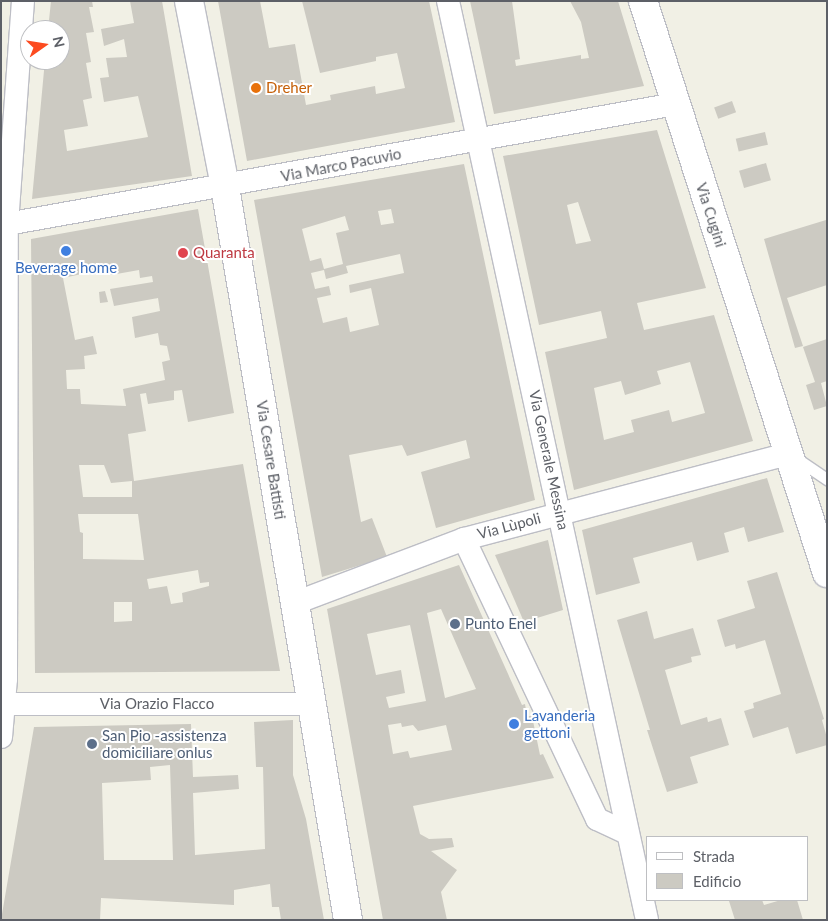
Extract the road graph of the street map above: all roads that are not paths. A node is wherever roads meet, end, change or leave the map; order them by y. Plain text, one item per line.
1 (23, 1) edge
2 (189, 1) edge
3 (448, 1) edge
4 (643, 1) edge
5 (10, 77) edge
6 (675, 104) junction
7 (479, 139) junction
8 (225, 187) junction
9 (7, 224) junction
10 (3, 363) edge
11 (788, 454) junction
12 (827, 478) edge
13 (561, 513) junction
14 (464, 539) junction
15 (827, 573) edge
16 (295, 603) junction
17 (3, 704) edge
18 (313, 704) junction
19 (1, 737) edge
20 (627, 833) junction
21 (348, 920) edge
22 (647, 920) edge

1 - 5 street
2 - 8 main road, Via Cesare Battisti
3 - 7 street, Via Generale Messina
4 - 6 main road, Via Cugini
5 - 9 street
6 - 7 street, Via Marco Pacuvio
6 - 11 main road, Via Cugini
7 - 8 street, Via Marco Pacuvio
7 - 13 street, Via Generale Messina
8 - 9 street, Via Marco Pacuvio
8 - 16 main road, Via Cesare Battisti
9 - 10 street
10 - 17 street
11 - 12 lane
11 - 13 street, Via Lùpoli
11 - 15 main road, Via Cugini
13 - 14 street, Via Lùpoli
13 - 20 street, Via Generale Messina
14 - 16 street, Via Lùpoli
14 - 20 street
16 - 18 main road, Via Cesare Battisti
17 - 18 street, Via Orazio Flacco
17 - 19 street
18 - 21 main road, Via Cesare Battisti
20 - 22 street, Via Generale Messina

